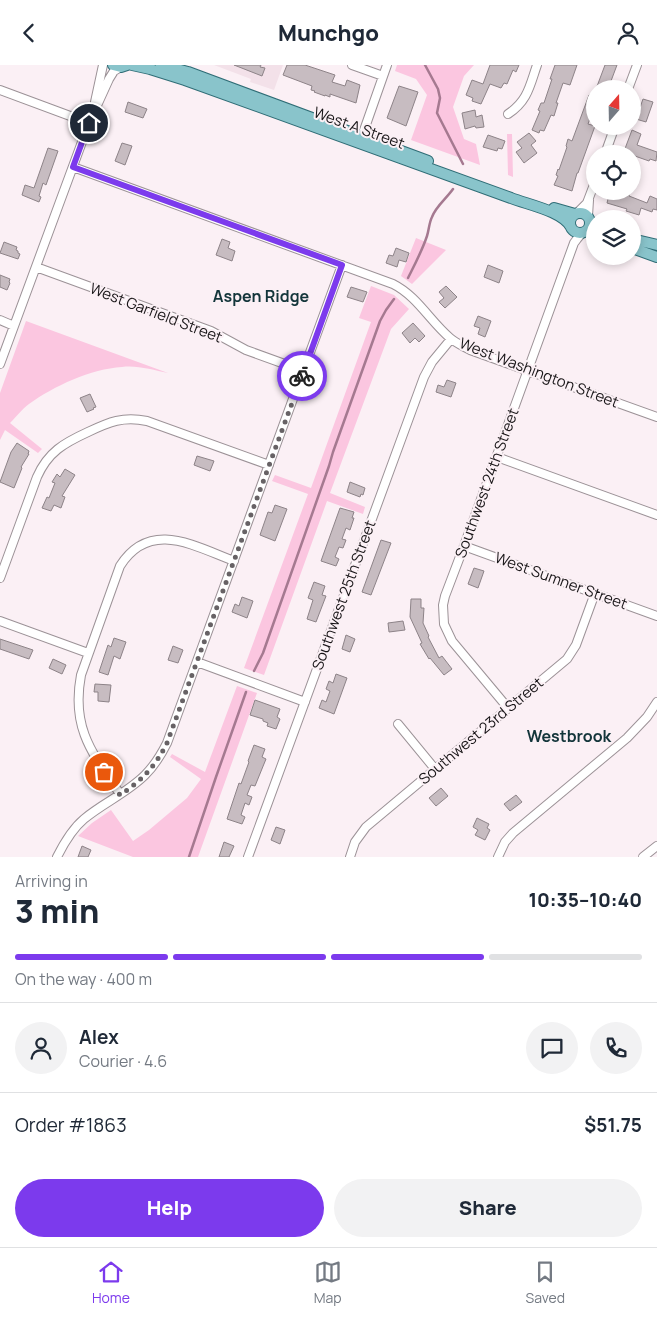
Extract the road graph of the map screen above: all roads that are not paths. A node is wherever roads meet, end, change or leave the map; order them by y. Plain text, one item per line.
1 (103, 65) edge
2 (132, 65) edge
3 (161, 65) edge
4 (352, 65) edge
5 (387, 65) edge
6 (537, 65) edge
7 (637, 65) edge
8 (120, 66) edge
9 (383, 76) junction
10 (631, 80) edge
11 (0, 90) edge
12 (508, 114) dead end
13 (89, 123) junction
14 (362, 137) junction
15 (73, 167) junction
16 (588, 200) edge
17 (576, 213) junction
18 (586, 215) edge
19 (581, 232) edge
20 (641, 241) edge
21 (657, 245) edge
22 (641, 251) edge
23 (657, 257) edge
24 (342, 265) junction
25 (36, 267) junction
26 (0, 321) edge
27 (14, 326) junction
28 (451, 339) junction
29 (0, 364) edge
30 (528, 370) junction
31 (304, 371) junction
32 (657, 417) edge
33 (497, 457) junction
34 (269, 465) junction
35 (657, 515) edge
36 (464, 546) junction
37 (234, 561) junction
38 (0, 578) edge
39 (595, 593) junction
40 (657, 615) edge
41 (0, 621) edge
42 (88, 653) junction
43 (197, 662) junction
44 (305, 701) junction
45 (657, 702) edge
46 (508, 708) junction
47 (398, 724) dead end
48 (435, 769) junction
49 (120, 795) junction
50 (657, 846) edge
51 (57, 857) edge
52 (248, 857) edge
53 (350, 857) edge
54 (498, 857) edge
55 (643, 857) edge

1 - 13 street
2 - 19 main road, West A Street
3 - 14 main road, West A Street
4 - 9 street
5 - 9 street
6 - 12 street
7 - 10 street
8 - 13 street
9 - 14 street
11 - 13 street
13 - 15 street
14 - 17 main road, West A Street
15 - 24 street, West Washington Street
15 - 25 street
16 - 17 street
17 - 18 main road
17 - 19 main road
19 - 30 street, Southwest 24th Street
20 - 21 main road
22 - 23 main road
24 - 28 street, West Washington Street
24 - 31 street
25 - 27 street
25 - 31 street, West Garfield Street
26 - 27 street
27 - 29 street
28 - 30 street, West Washington Street
28 - 44 street, Southwest 25th Street
30 - 32 street, West Washington Street
30 - 33 street, Southwest 24th Street
31 - 34 street
33 - 35 street
33 - 36 street, Southwest 24th Street
34 - 37 street
34 - 38 street
36 - 39 street, West Sumner Street
36 - 46 street, Southwest 24th Street
37 - 42 street
37 - 43 street
39 - 40 street, West Sumner Street
39 - 46 street, Southwest 23rd Street
41 - 42 street
42 - 49 street
43 - 44 street
43 - 49 street
44 - 52 street, Southwest 25th Street
45 - 54 street
46 - 48 street, Southwest 23rd Street
47 - 48 street
48 - 53 street, Southwest 23rd Street
49 - 51 street
50 - 55 street

